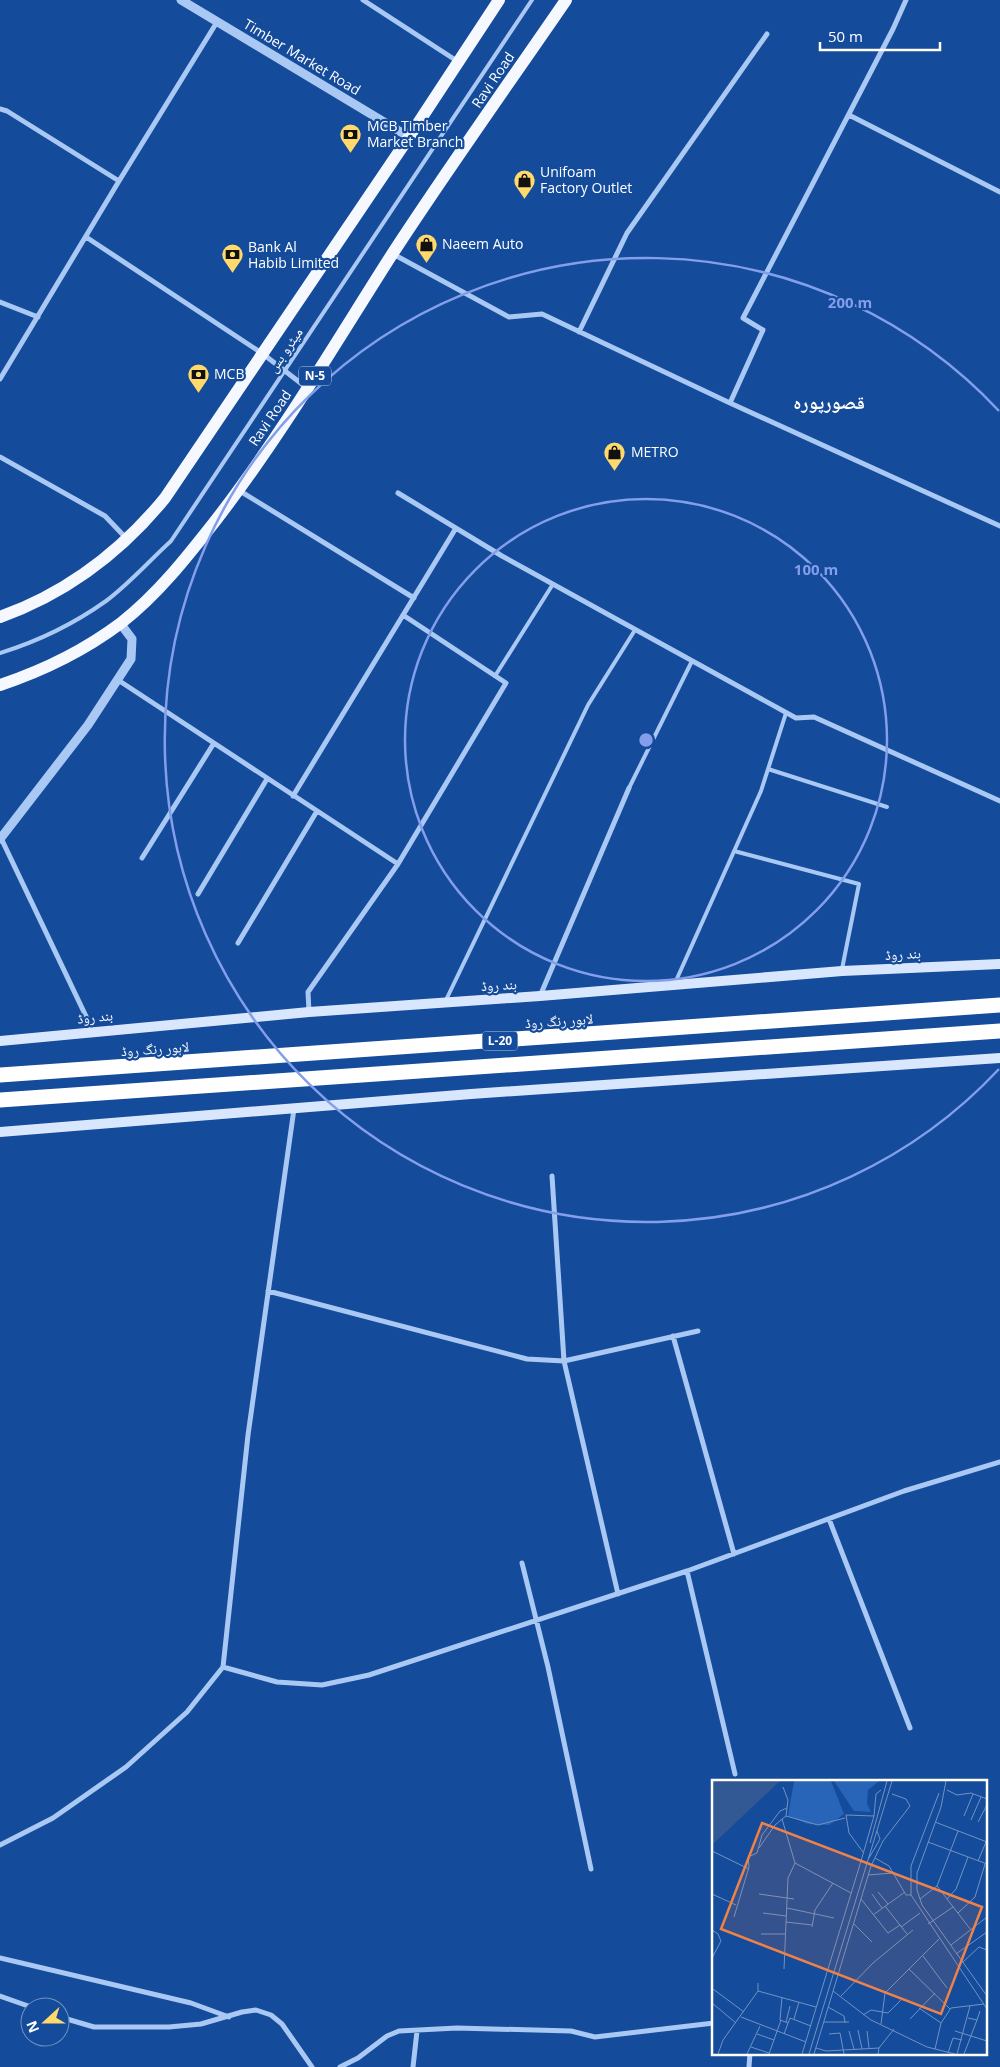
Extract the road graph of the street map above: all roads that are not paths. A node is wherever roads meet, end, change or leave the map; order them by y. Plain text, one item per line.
1 (181, 0) edge
2 (363, 0) edge
3 (499, 0) edge
4 (532, 0) edge
5 (566, 0) edge
6 (906, 0) edge
7 (217, 22) junction
8 (767, 34) dead end
9 (458, 62) junction
10 (0, 109) edge
11 (849, 115) junction
12 (409, 137) junction
13 (119, 181) junction
14 (1000, 192) edge
15 (86, 237) junction
16 (392, 254) junction
17 (0, 302) edge
18 (38, 317) junction
19 (579, 332) junction
20 (263, 354) junction
21 (284, 371) junction
22 (0, 379) edge
23 (308, 388) junction
24 (730, 403) junction
25 (0, 457) edge
26 (239, 490) junction
27 (398, 493) dead end
28 (1000, 526) edge
29 (456, 528) junction
30 (128, 540) junction
31 (552, 584) junction
32 (414, 598) junction
33 (403, 616) junction
34 (0, 617) edge
35 (120, 623) junction
36 (635, 630) junction
37 (0, 653) edge
38 (692, 661) junction
39 (495, 676) junction
40 (118, 680) junction
41 (0, 684) edge
42 (786, 713) junction
43 (214, 743) junction
44 (768, 769) junction
45 (268, 779) junction
46 (629, 788) joint
47 (293, 796) junction
48 (1000, 801) edge
49 (887, 807) dead end
50 (317, 811) junction
51 (0, 839) edge
52 (734, 851) junction
53 (142, 858) dead end
54 (398, 864) junction
55 (198, 894) dead end
56 (238, 943) dead end
57 (1000, 964) edge
58 (842, 970) junction
59 (675, 984) junction
60 (540, 996) junction
61 (445, 1002) junction
62 (1000, 1006) edge
63 (309, 1012) junction
64 (93, 1031) junction
65 (1000, 1031) edge
66 (0, 1040) edge
67 (1000, 1058) edge
68 (0, 1075) edge
69 (0, 1100) edge
70 (294, 1108) junction
71 (0, 1132) edge
72 (552, 1176) dead end
73 (268, 1291) junction
74 (698, 1331) dead end
75 (673, 1336) junction
76 (564, 1361) junction
77 (1000, 1462) edge
78 (829, 1518) junction
79 (734, 1554) junction
80 (522, 1563) dead end
81 (687, 1571) junction
82 (618, 1594) junction
83 (537, 1620) junction
84 (223, 1667) junction
85 (910, 1728) dead end
86 (735, 1774) dead end
87 (0, 1845) edge
88 (591, 1869) dead end
89 (0, 1958) edge
90 (0, 1996) edge
91 (20, 2003) edge
92 (229, 2017) junction
93 (70, 2020) edge
94 (712, 2022) edge
95 (417, 2031) junction
96 (750, 2054) edge
97 (312, 2067) edge
98 (340, 2067) edge
99 (413, 2067) edge
100 (749, 2067) edge

1 - 7 street, Timber Market Road
2 - 9 street
3 - 9 main road
4 - 21 lane, میٹرو بس
5 - 16 main road, Ravi Road / N-5
6 - 11 street
7 - 12 street, Timber Market Road
7 - 13 street
8 - 19 street
9 - 12 main road
10 - 13 street
11 - 14 street
11 - 24 street
12 - 20 main road
13 - 15 street
15 - 18 street
15 - 20 street
16 - 19 street
16 - 23 main road, Ravi Road / N-5
17 - 18 street
18 - 22 street
19 - 24 street
20 - 21 street
20 - 30 main road
21 - 23 street
21 - 37 lane, میٹرو بس
23 - 26 main road, Ravi Road / N-5
24 - 28 street
25 - 30 street
26 - 32 street
26 - 35 main road, Ravi Road / N-5
27 - 29 street
29 - 31 street
29 - 32 street
30 - 34 main road
31 - 36 street
31 - 39 lane
32 - 33 street
33 - 39 street
33 - 47 street
35 - 40 street
35 - 41 main road, Ravi Road / N-5
36 - 38 street
36 - 61 lane
38 - 42 street
38 - 46 lane
39 - 54 street
40 - 43 street
40 - 51 street
42 - 44 lane
42 - 48 street
43 - 45 street
43 - 53 street
44 - 49 lane
44 - 52 lane
45 - 47 street
45 - 55 street
46 - 60 street
47 - 50 street
50 - 54 street
50 - 56 street
51 - 64 street
52 - 58 lane
52 - 59 lane
54 - 63 street
57 - 58 main road, بند روڈ
58 - 59 main road, بند روڈ
59 - 60 main road, بند روڈ
60 - 61 main road, بند روڈ
61 - 63 main road, بند روڈ
62 - 68 highway, لاہور رنگ روڈ / L-20
63 - 64 main road, بند روڈ
64 - 66 main road, بند روڈ
65 - 69 highway, L-20
67 - 70 main road
70 - 71 main road
70 - 73 street
72 - 76 street
73 - 76 street
73 - 84 street
74 - 75 street
75 - 76 street
75 - 79 street
76 - 82 street
77 - 78 street
78 - 79 street
78 - 85 street
79 - 81 street
80 - 83 street
81 - 82 street
81 - 86 street
82 - 83 street
83 - 84 street
83 - 88 street
84 - 87 street
89 - 92 street
90 - 91 street
92 - 93 street
92 - 97 street
94 - 95 street
95 - 98 street
95 - 99 street
96 - 100 street

